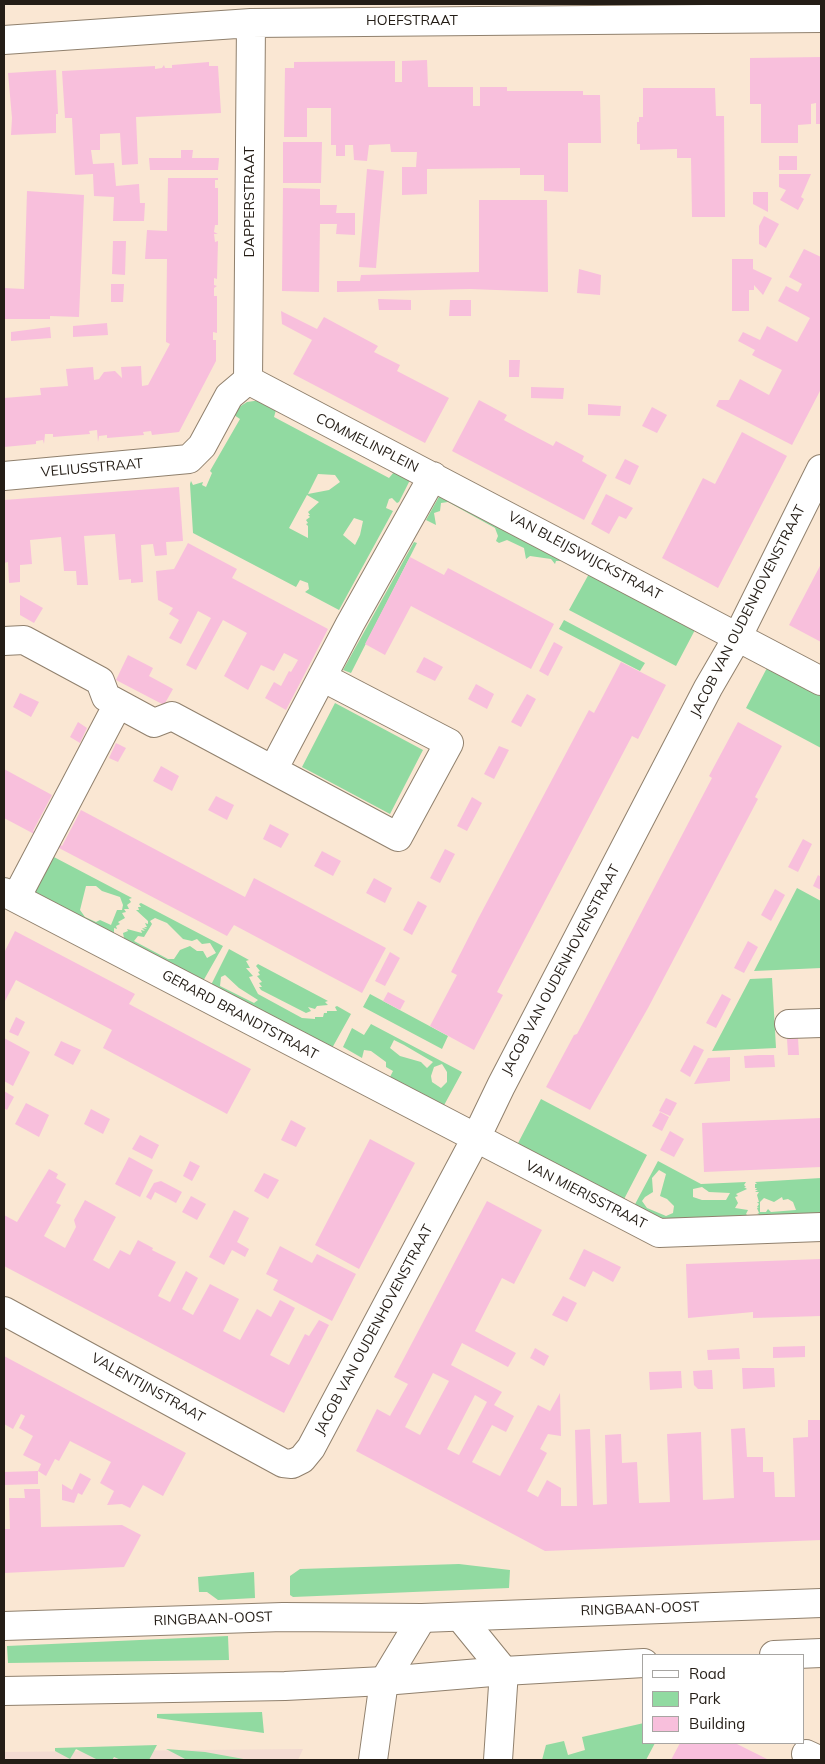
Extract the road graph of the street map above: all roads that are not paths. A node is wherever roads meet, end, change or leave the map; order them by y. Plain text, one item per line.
1 (821, 18) edge
2 (251, 23) junction
3 (4, 40) edge
4 (248, 380) junction
5 (821, 469) edge
6 (4, 476) edge
7 (433, 476) junction
8 (737, 638) junction
9 (4, 641) edge
10 (322, 677) junction
11 (821, 681) edge
12 (118, 704) junction
13 (273, 770) junction
14 (10, 895) edge
15 (821, 1022) edge
16 (789, 1024) dead end
17 (476, 1138) junction
18 (821, 1227) edge
19 (4, 1311) edge
20 (292, 1464) joint
21 (821, 1603) edge
22 (460, 1616) junction
23 (422, 1618) junction
24 (4, 1626) edge
25 (821, 1652) edge
26 (790, 1654) edge
27 (642, 1663) edge
28 (504, 1671) junction
29 (384, 1681) junction
30 (4, 1691) edge
31 (373, 1760) edge
32 (498, 1760) edge

1 - 2 street, HOEFSTRAAT
2 - 3 street, HOEFSTRAAT
2 - 4 street, DAPPERSTRAAT
4 - 6 street, VELIUSSTRAAT
4 - 7 street, COMMELINPLEIN
5 - 8 street, JACOB VAN OUDENHOVENSTRAAT
7 - 8 street, VAN BLEIJSWIJCKSTRAAT
7 - 10 street, COMMELINPLEIN
8 - 11 street, VAN BLEIJSWIJCKSTRAAT
8 - 17 street, JACOB VAN OUDENHOVENSTRAAT
9 - 12 street
10 - 13 street, COMMELINPLEIN
10 - 13 street
12 - 13 street
12 - 14 street
14 - 17 street, GERARD BRANDTSTRAAT
15 - 16 street
17 - 18 street, VAN MIERISSTRAAT
17 - 20 street, JACOB VAN OUDENHOVENSTRAAT
19 - 20 street, VALENTIJNSTRAAT
21 - 22 street, RINGBAAN-OOST
22 - 23 street, RINGBAAN-OOST
22 - 28 street
23 - 24 street, RINGBAAN-OOST
23 - 29 street
25 - 26 street
27 - 28 street
28 - 29 street
28 - 32 street
29 - 30 street
29 - 31 street

